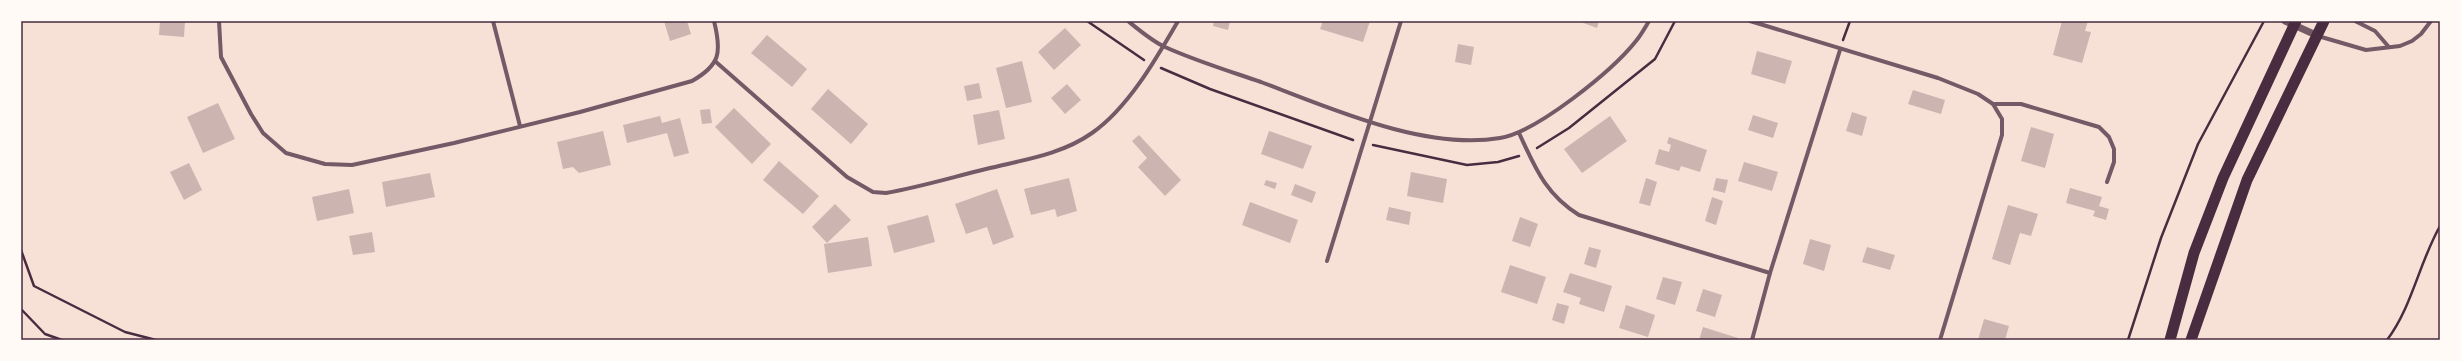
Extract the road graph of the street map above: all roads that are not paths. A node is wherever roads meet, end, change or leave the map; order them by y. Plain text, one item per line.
1 (219, 21) edge
2 (492, 21) edge
3 (714, 21) edge
4 (1128, 21) edge
5 (1178, 21) edge
6 (1401, 21) edge
7 (1649, 21) edge
8 (1750, 21) edge
9 (2324, 21) edge
10 (2355, 21) edge
11 (2431, 21) edge
12 (2292, 22) edge
13 (2316, 35) junction
14 (1164, 46) junction
15 (2388, 46) junction
16 (1840, 50) junction
17 (716, 62) junction
18 (1993, 104) junction
19 (1369, 122) junction
20 (520, 126) junction
21 (1519, 133) junction
22 (2107, 182) dead end
23 (1327, 261) dead end
24 (1770, 272) junction
25 (1752, 340) edge
26 (1940, 340) edge
27 (2170, 340) edge
28 (2191, 340) edge

1 - 20 street
2 - 20 street
3 - 17 street
4 - 14 street
5 - 14 street
6 - 19 street
7 - 21 street
8 - 16 street
9 - 13 highway
10 - 15 street
11 - 15 street
12 - 13 street
12 - 27 highway
13 - 15 street
13 - 28 highway
14 - 17 street
14 - 19 street
16 - 18 street
16 - 24 street
17 - 20 street
18 - 22 street
18 - 26 street
19 - 21 street
19 - 23 street
21 - 24 street
24 - 25 street

